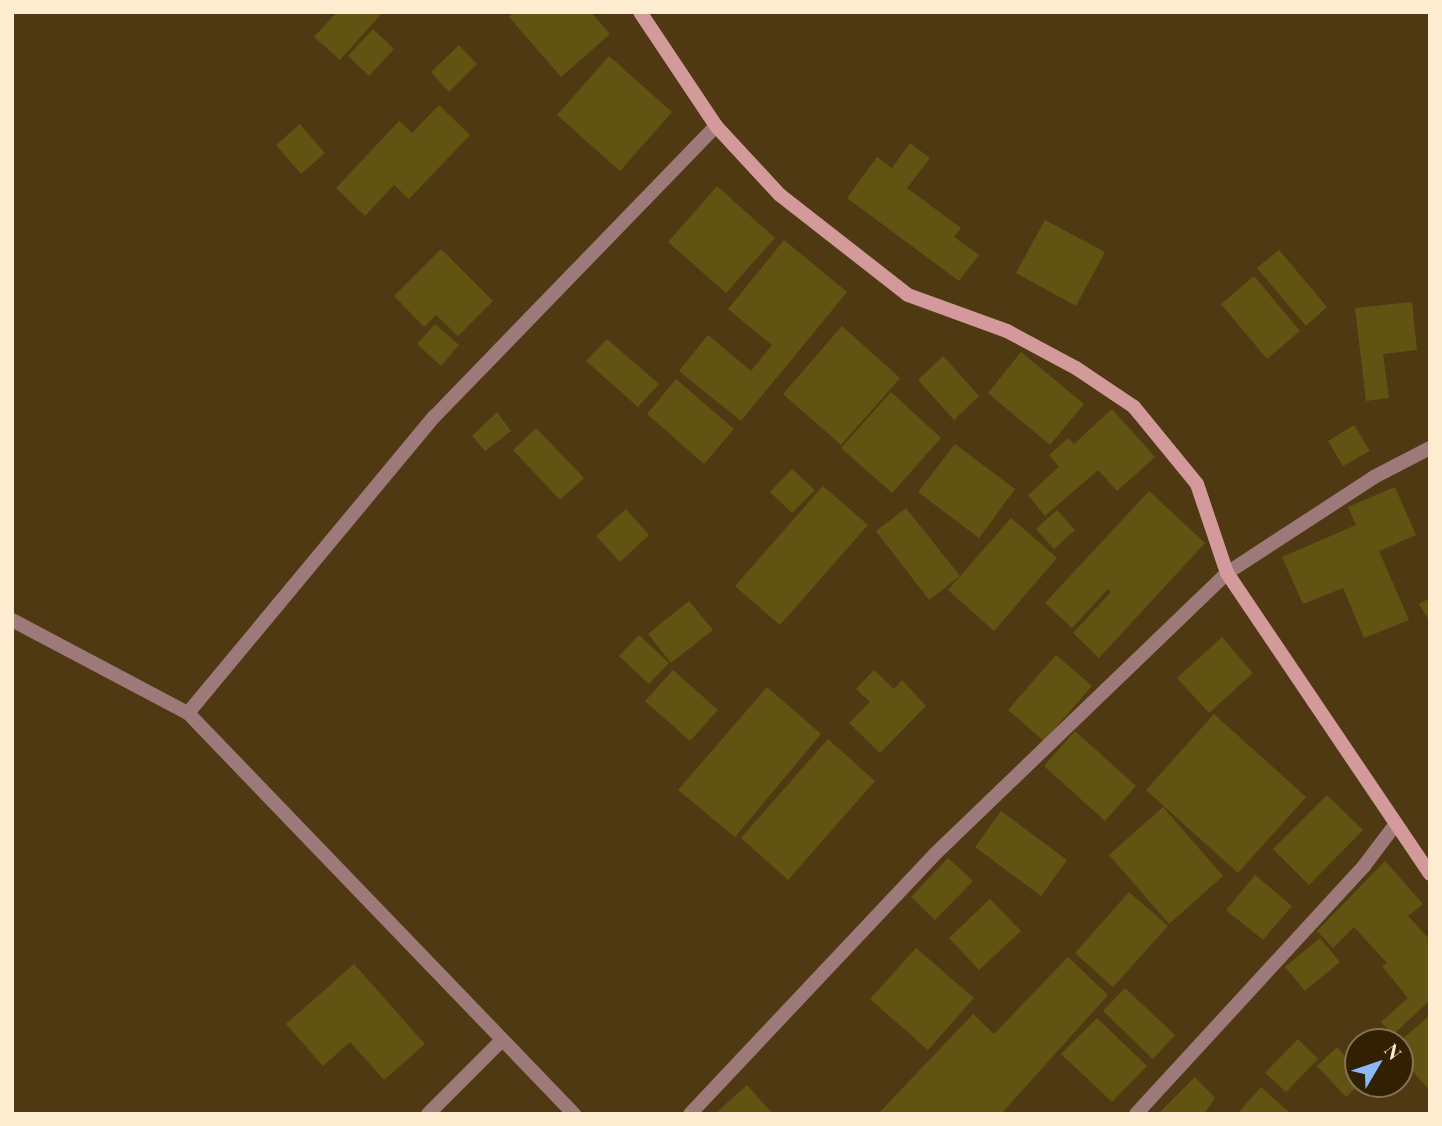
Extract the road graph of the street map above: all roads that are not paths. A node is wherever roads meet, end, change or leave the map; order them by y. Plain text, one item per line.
1 (640, 12) edge
2 (716, 125) junction
3 (1430, 448) edge
4 (1227, 573) junction
5 (12, 620) edge
6 (188, 713) junction
7 (1395, 825) junction
8 (1430, 874) edge
9 (502, 1040) junction
10 (428, 1114) edge
11 (574, 1114) edge
12 (690, 1114) edge
13 (1136, 1114) edge

1 - 2 street
2 - 4 street
2 - 6 street
3 - 4 street
4 - 7 street
4 - 12 street
5 - 6 street
6 - 9 street
7 - 8 street
7 - 13 street
9 - 10 street
9 - 11 street

